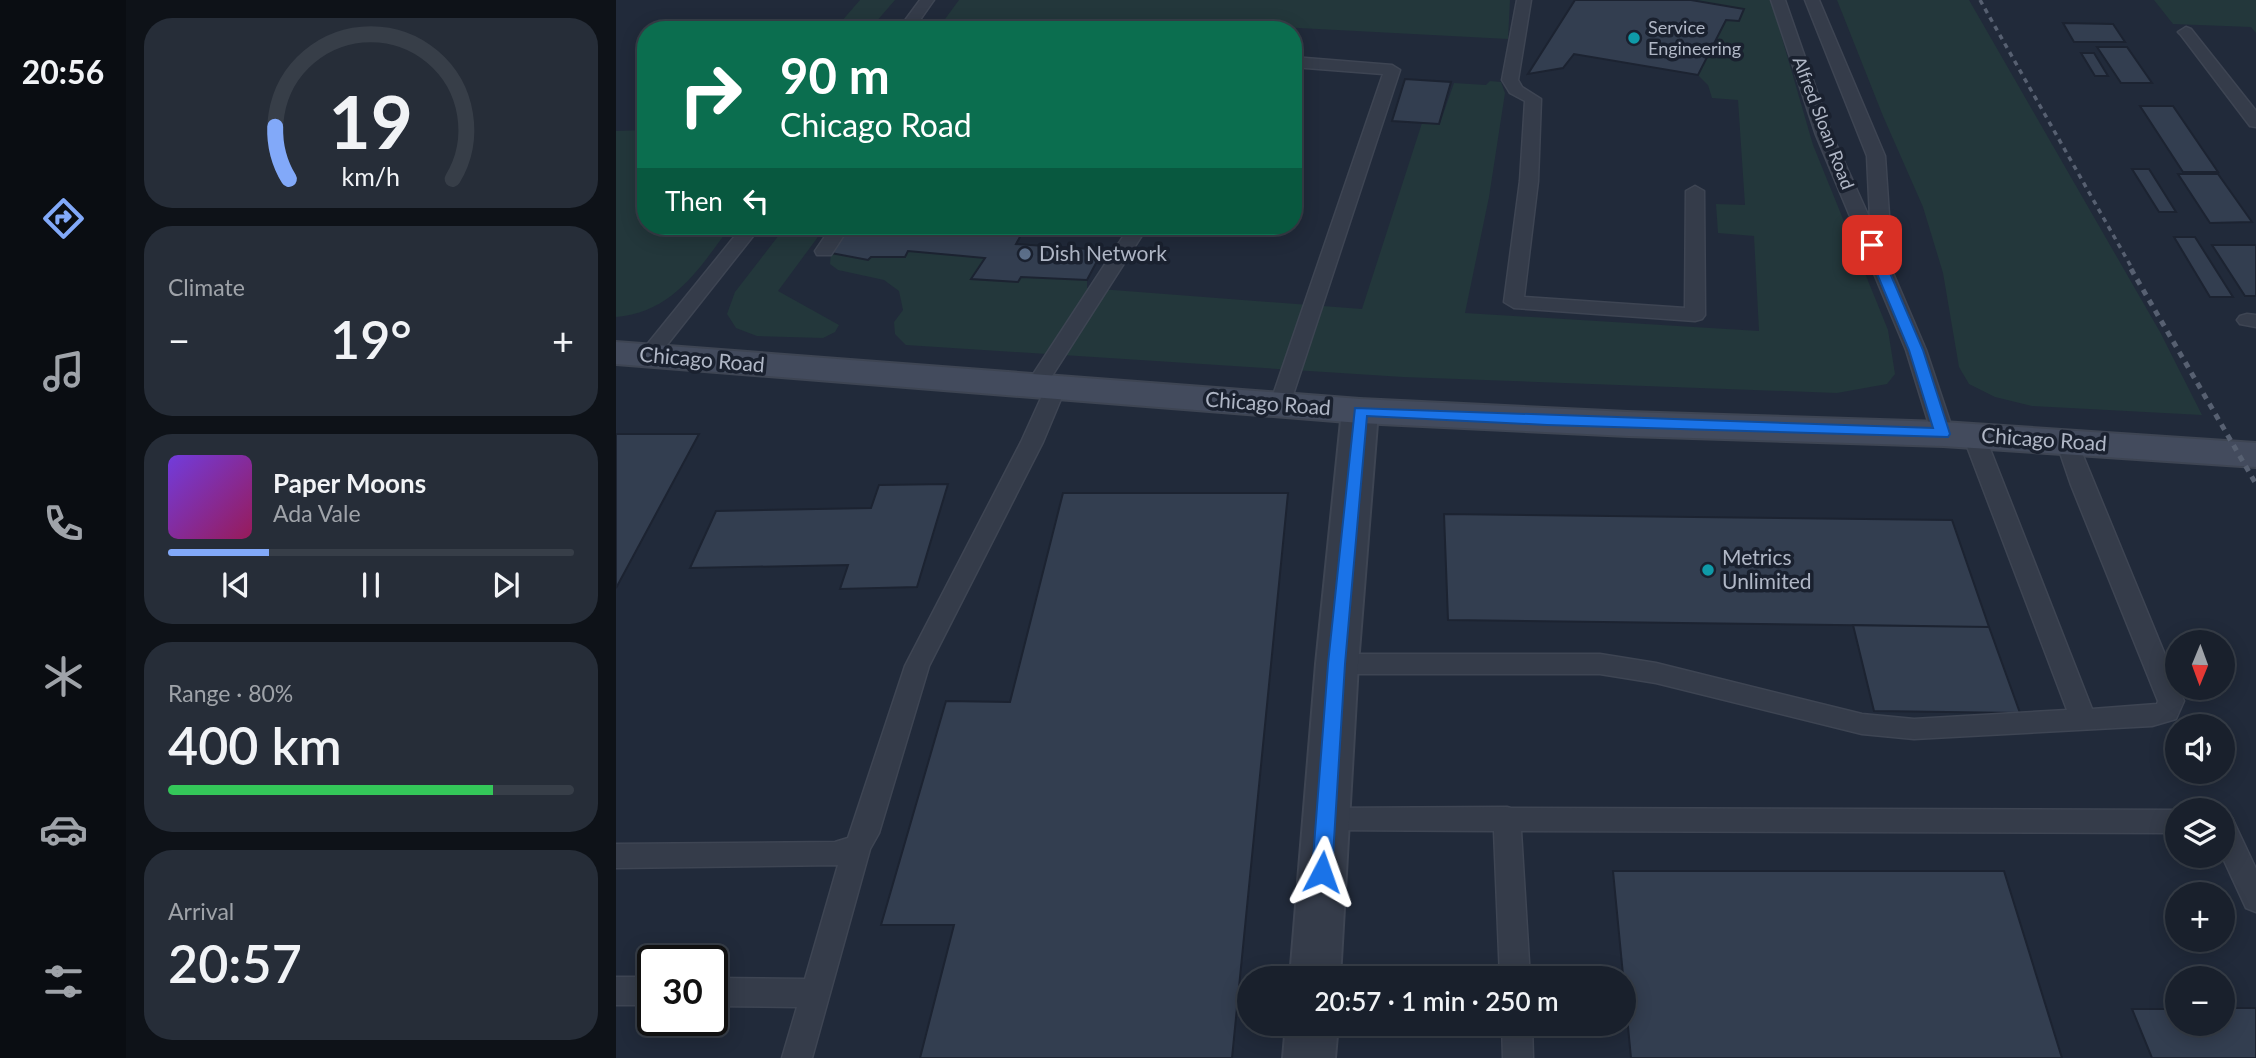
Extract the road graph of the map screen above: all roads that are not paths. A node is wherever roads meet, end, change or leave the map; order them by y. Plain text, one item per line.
1 (927, 0) edge
2 (1524, 0) edge
3 (1778, 0) edge
4 (1812, 0) edge
5 (912, 21) edge
6 (2186, 32) dead end
7 (1302, 63) edge
8 (2256, 122) edge
9 (1695, 191) dead end
10 (744, 235) edge
11 (835, 235) edge
12 (1134, 235) edge
13 (1872, 245) junction
14 (824, 251) dead end
15 (632, 354) edge
16 (1046, 386) junction
17 (1280, 404) junction
18 (1360, 411) junction
19 (1958, 435) junction
20 (2067, 441) junction
21 (2256, 455) edge
22 (1337, 664) junction
23 (2083, 720) junction
24 (1507, 818) junction
25 (1326, 819) junction
26 (2165, 821) edge
27 (857, 847) junction
28 (2235, 854) edge
29 (616, 856) edge
30 (2256, 899) edge
31 (1316, 966) edge
32 (1513, 966) edge
33 (616, 991) edge
34 (637, 991) edge
35 (728, 992) edge
36 (815, 993) junction
37 (1311, 1036) edge
38 (1517, 1036) edge
39 (797, 1058) edge
40 (1309, 1058) edge
41 (1518, 1058) edge

1 - 5 lane
2 - 9 lane
3 - 13 lane, Alfred Sloan Road
4 - 13 lane, Alfred Sloan Road
6 - 8 lane
7 - 17 lane
10 - 15 lane
11 - 14 lane
12 - 16 lane
13 - 19 lane, Alfred Sloan Road
15 - 16 main road, Chicago Road
16 - 17 main road, Chicago Road
16 - 27 lane
17 - 18 main road, Chicago Road
18 - 19 main road, Chicago Road
18 - 22 street
19 - 20 main road, Chicago Road
19 - 23 lane, Alfred Sloan Road
20 - 21 main road, Chicago Road
20 - 23 lane
22 - 23 lane
22 - 25 street
24 - 25 lane
24 - 26 lane
24 - 32 lane
25 - 31 street
27 - 29 lane
27 - 36 lane
28 - 30 lane
33 - 34 lane
35 - 36 lane
36 - 39 lane
37 - 40 street
38 - 41 lane

